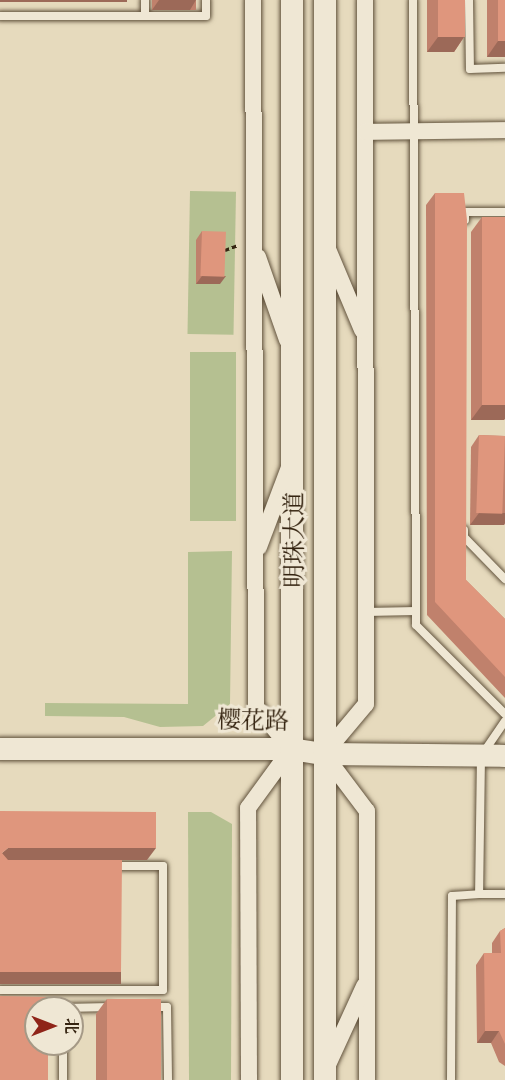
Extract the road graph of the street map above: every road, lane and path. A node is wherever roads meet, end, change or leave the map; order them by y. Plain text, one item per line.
1 (145, 0) edge
2 (206, 0) edge
3 (253, 0) edge
4 (292, 0) edge
5 (325, 0) edge
6 (365, 0) edge
7 (413, 0) edge
8 (470, 0) edge
9 (0, 16) edge
10 (145, 16) junction
11 (505, 68) edge
12 (505, 130) edge
13 (412, 131) junction
14 (365, 132) junction
15 (505, 212) edge
16 (465, 236) edge
17 (325, 242) junction
18 (254, 245) junction
19 (366, 340) junction
20 (292, 352) junction
21 (291, 461) junction
22 (464, 514) edge
23 (255, 556) junction
24 (505, 579) edge
25 (291, 587) junction
26 (324, 589) junction
27 (416, 610) junction
28 (366, 612) junction
29 (505, 714) edge
30 (505, 721) edge
31 (0, 749) edge
32 (291, 749) junction
33 (324, 754) junction
34 (481, 756) junction
35 (505, 756) edge
36 (105, 866) edge
37 (480, 894) junction
38 (505, 894) edge
39 (292, 947) junction
40 (324, 949) junction
41 (367, 982) junction
42 (0, 990) edge
43 (84, 1007) edge
44 (121, 1007) edge
45 (144, 1007) edge
46 (63, 1056) edge
47 (325, 1076) edge
48 (63, 1080) edge
49 (168, 1080) edge
50 (249, 1080) edge
51 (292, 1080) edge
52 (367, 1080) edge
53 (451, 1080) edge

1 - 10 lane
2 - 10 lane
3 - 18 street
4 - 20 main road, 明珠大道
5 - 17 main road, 明珠大道
6 - 14 street
7 - 13 lane
8 - 11 lane
9 - 10 lane
12 - 13 street
13 - 14 street
13 - 27 lane
14 - 19 street
15 - 16 lane
17 - 19 street
17 - 26 main road, 明珠大道
18 - 20 street
18 - 23 street
19 - 28 street
20 - 21 main road, 明珠大道
21 - 23 street
21 - 25 main road, 明珠大道
22 - 24 lane
23 - 32 street
25 - 26 main road
25 - 32 main road, 明珠大道
26 - 33 main road, 明珠大道
27 - 28 lane
27 - 29 lane
28 - 33 street
30 - 34 lane
31 - 32 main road, 樱花路
32 - 33 main road, 樱花路
32 - 39 main road, 明珠大道
32 - 50 street
33 - 34 main road, 樱花路
33 - 40 main road, 明珠大道
33 - 41 street
34 - 35 main road, 樱花路
34 - 37 lane
36 - 42 lane
37 - 38 lane
37 - 53 lane
39 - 40 main road
39 - 51 main road, 明珠大道
40 - 47 main road, 明珠大道
41 - 47 street
41 - 52 street
43 - 44 lane
45 - 49 lane
46 - 48 lane

